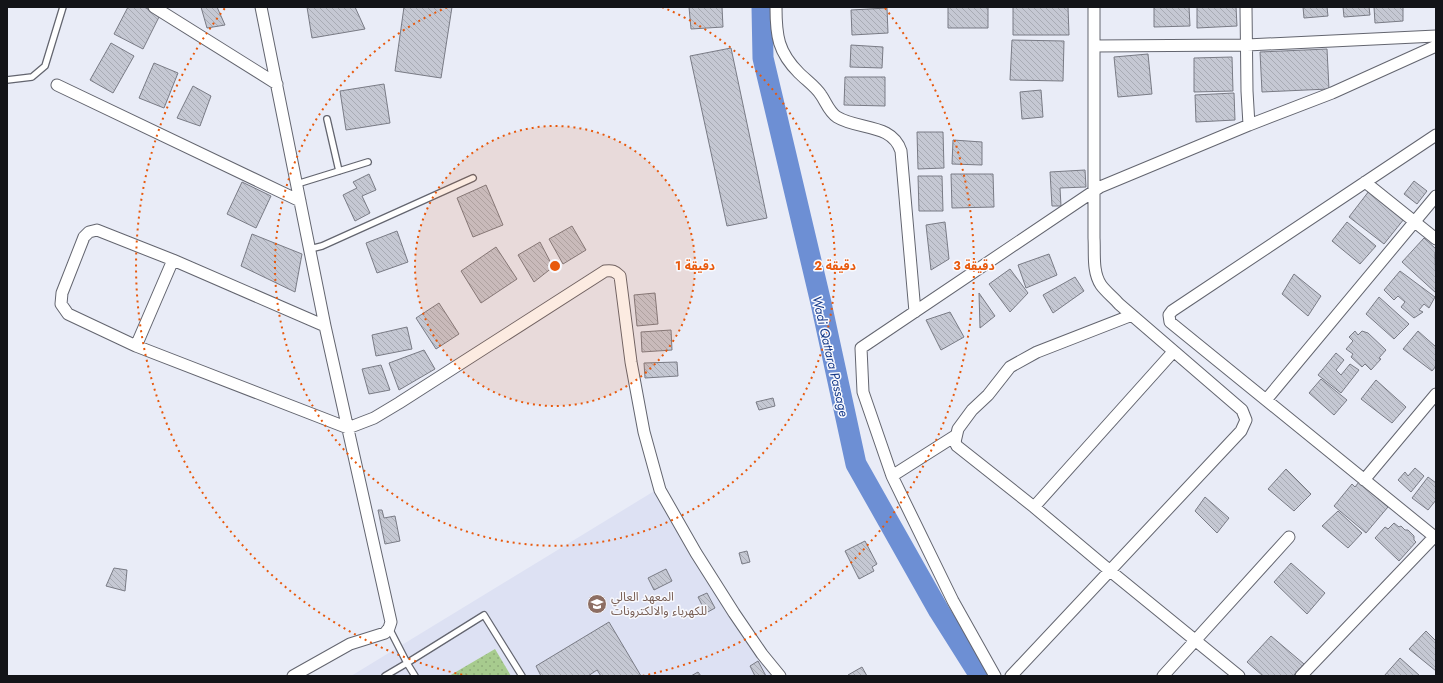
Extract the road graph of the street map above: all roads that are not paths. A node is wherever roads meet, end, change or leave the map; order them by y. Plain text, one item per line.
1 (63, 7) edge
2 (154, 7) edge
3 (261, 7) edge
4 (776, 7) edge
5 (1094, 7) edge
6 (1246, 7) edge
7 (1436, 36) edge
8 (1247, 45) junction
9 (1094, 46) junction
10 (1436, 46) edge
11 (7, 80) edge
12 (277, 84) junction
13 (57, 85) dead end
14 (327, 119) dead end
15 (1249, 125) junction
16 (1436, 136) edge
17 (368, 162) dead end
18 (339, 171) junction
19 (473, 178) dead end
20 (1364, 182) junction
21 (297, 184) junction
22 (1094, 191) junction
23 (1436, 196) edge
24 (300, 201) junction
25 (1414, 221) junction
26 (1436, 239) edge
27 (310, 249) junction
28 (173, 260) junction
29 (915, 312) junction
30 (1132, 315) junction
31 (325, 326) junction
32 (136, 346) junction
33 (1173, 352) junction
34 (1436, 394) edge
35 (1266, 400) junction
36 (348, 428) junction
37 (955, 436) junction
38 (892, 476) junction
39 (1364, 480) junction
40 (1034, 507) junction
41 (1289, 537) dead end
42 (1435, 538) edge
43 (1109, 570) junction
44 (390, 628) junction
45 (1196, 640) junction
46 (407, 663) junction
47 (293, 676) edge
48 (386, 676) edge
49 (415, 676) edge
50 (522, 676) edge
51 (780, 676) edge
52 (995, 676) edge
53 (1011, 676) edge
54 (1162, 676) edge
55 (1239, 676) edge
56 (1301, 676) edge

1 - 11 lane
2 - 12 street
3 - 12 street
4 - 29 street
5 - 9 street
6 - 8 street
7 - 8 street
8 - 9 street
8 - 15 street
9 - 22 street
10 - 15 street
12 - 21 street
13 - 24 street
14 - 18 lane
15 - 22 street
16 - 20 street
17 - 18 lane
18 - 21 lane
19 - 27 lane
20 - 25 street
20 - 35 street
21 - 24 street
22 - 29 street
22 - 30 street
23 - 25 street
24 - 27 street
25 - 26 street
25 - 35 street
27 - 31 street
28 - 31 street
28 - 32 street
28 - 32 street
29 - 38 street
30 - 33 street
30 - 37 street
31 - 36 street
32 - 36 street
33 - 40 street
33 - 43 street
34 - 39 street
35 - 39 street
36 - 44 street
36 - 51 street
37 - 38 street
37 - 40 street
38 - 52 street
39 - 42 street
40 - 43 street
41 - 45 street
42 - 56 street
43 - 45 street
43 - 53 street
44 - 46 lane
44 - 47 street
45 - 54 street
45 - 55 street
46 - 48 lane
46 - 49 lane
46 - 50 lane

